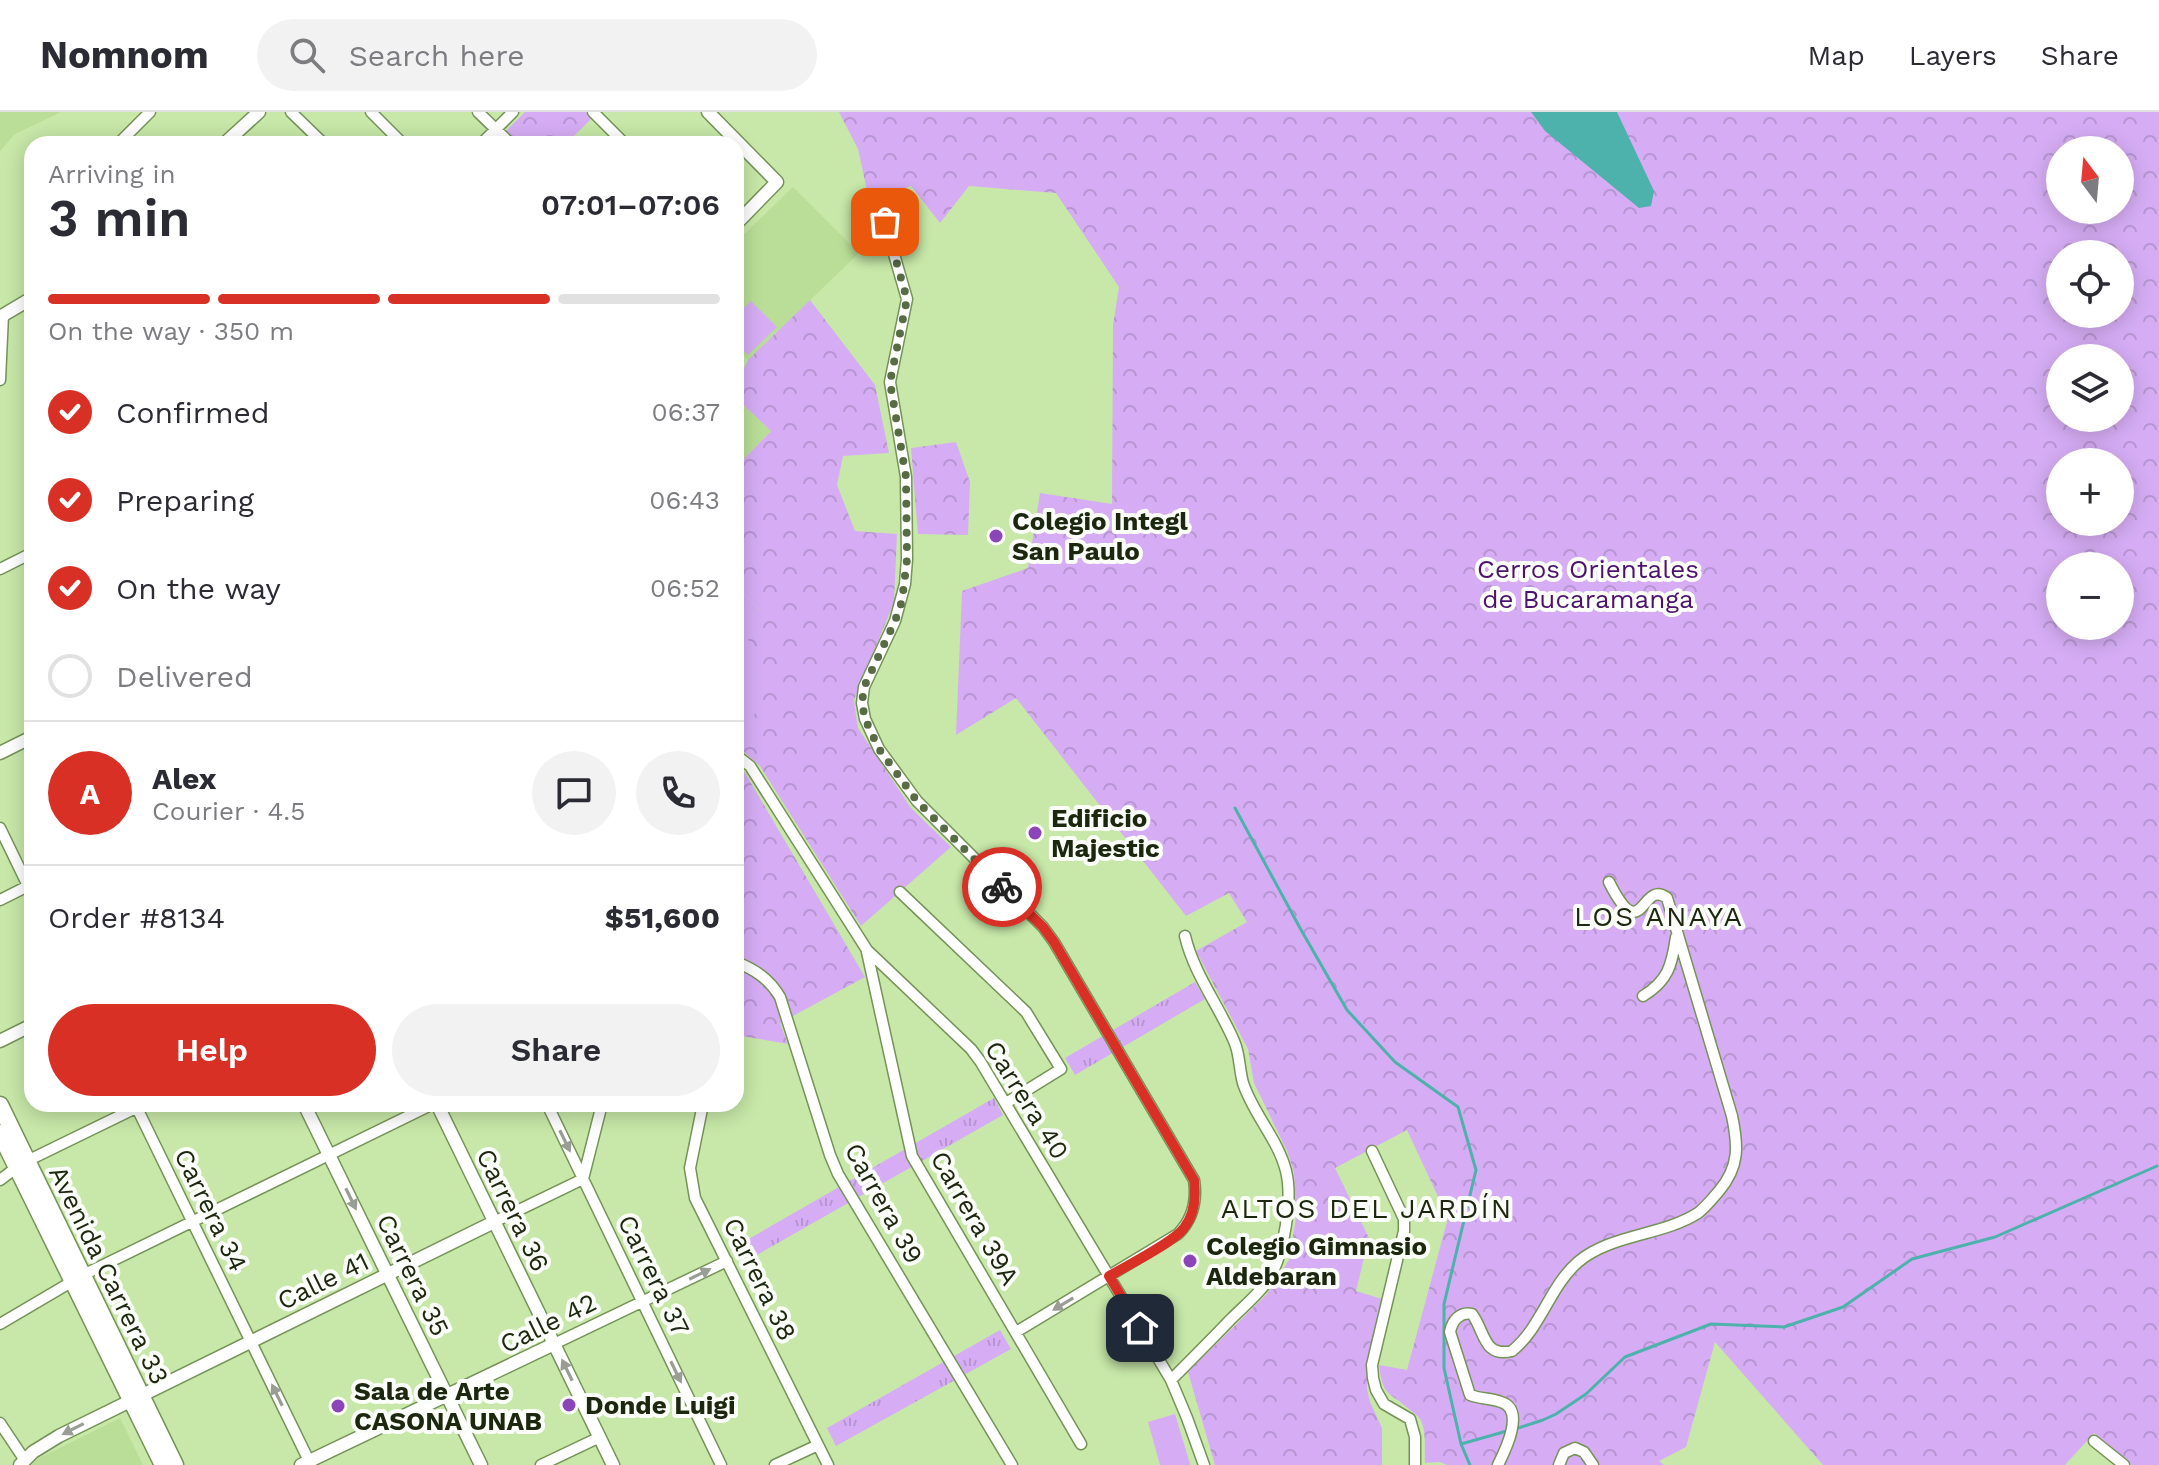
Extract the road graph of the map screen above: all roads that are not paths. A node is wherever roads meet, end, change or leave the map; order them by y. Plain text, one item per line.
1 (259, 112) edge
2 (291, 112) edge
3 (371, 112) edge
4 (478, 112) edge
5 (513, 112) edge
6 (594, 112) edge
7 (708, 112) edge
8 (145, 113) edge
9 (496, 129) junction
10 (125, 136) edge
11 (237, 136) edge
12 (316, 136) edge
13 (395, 136) edge
14 (489, 136) edge
15 (503, 136) edge
16 (617, 136) edge
17 (732, 136) edge
18 (744, 149) edge
19 (878, 199) dead end
20 (744, 216) edge
21 (24, 303) edge
22 (2, 316) edge
23 (0, 380) edge
24 (24, 557) edge
25 (0, 569) edge
26 (24, 741) edge
27 (0, 753) edge
28 (744, 761) edge
29 (0, 828) edge
30 (24, 874) edge
31 (1609, 882) dead end
32 (24, 891) edge
33 (900, 892) dead end
34 (0, 900) edge
35 (1676, 932) junction
36 (1185, 936) dead end
37 (867, 950) junction
38 (744, 965) edge
39 (1643, 996) dead end
40 (24, 1029) edge
41 (0, 1041) edge
42 (1006, 1103) junction
43 (0, 1105) edge
44 (125, 1112) edge
45 (142, 1112) edge
46 (308, 1112) edge
47 (418, 1112) edge
48 (439, 1112) edge
49 (551, 1112) edge
50 (600, 1112) edge
51 (701, 1112) edge
52 (0, 1133) edge
53 (1372, 1151) dead end
54 (329, 1154) junction
55 (22, 1164) junction
56 (583, 1179) junction
57 (0, 1180) edge
58 (192, 1221) junction
59 (494, 1222) junction
60 (727, 1261) junction
61 (388, 1274) junction
62 (1109, 1276) junction
63 (78, 1278) junction
64 (643, 1301) junction
65 (0, 1324) edge
66 (1016, 1332) junction
67 (251, 1341) junction
68 (554, 1344) junction
69 (1171, 1380) junction
70 (448, 1395) junction
71 (136, 1397) junction
72 (0, 1423) edge
73 (600, 1437) junction
74 (2094, 1441) dead end
75 (1081, 1444) dead end
76 (818, 1445) junction
77 (22, 1462) edge
78 (307, 1464) edge
79 (163, 1465) edge
80 (175, 1465) edge
81 (481, 1465) edge
82 (541, 1465) edge
83 (613, 1465) edge
84 (721, 1465) edge
85 (775, 1465) edge
86 (828, 1465) edge
87 (1012, 1465) edge
88 (1204, 1465) edge
89 (1415, 1465) edge
90 (1498, 1465) edge
91 (1559, 1465) edge
92 (1593, 1465) edge
93 (2124, 1465) edge

1 - 11 street
2 - 12 street
3 - 13 street
4 - 9 street
5 - 9 street
6 - 16 street
7 - 17 street
8 - 10 street
9 - 14 street
9 - 15 street
18 - 20 street
19 - 62 street
21 - 22 street
22 - 23 street
24 - 25 street
26 - 27 street
28 - 37 street, Carrera 40
29 - 30 street
31 - 35 street
32 - 34 street
33 - 42 street
35 - 39 street
35 - 90 street
36 - 69 street
37 - 42 street, Carrera 40
37 - 66 street, Carrera 39A
38 - 87 street, Carrera 39
40 - 41 street
42 - 62 street, Carrera 40
43 - 55 main road, Avenida Carrera 33
44 - 55 street
45 - 58 street, Carrera 34
46 - 54 street, Carrera 35
47 - 54 street
48 - 59 street, Carrera 36
49 -> 56 street, Carrera 37
50 - 56 street
51 - 60 street, Carrera 38
52 - 55 main road, Avenida Carrera 33
53 - 89 street
54 - 58 street
54 -> 61 street, Carrera 35
55 - 57 street
55 - 63 main road, Avenida Carrera 33
56 - 59 street, Calle 41
56 - 64 street, Carrera 37
58 - 63 street
58 - 67 street, Carrera 34
59 - 61 street, Calle 41
59 - 68 street, Carrera 36
64 -> 60 street, Calle 42
60 - 76 street, Carrera 38
61 - 67 street, Calle 41
61 - 70 street, Carrera 35
62 -> 66 street
62 - 69 street, Carrera 40
63 - 65 street
63 - 71 main road, Avenida Carrera 33
64 - 68 street, Calle 42
64 -> 84 street, Carrera 37
66 - 75 street, Carrera 39A
67 - 71 street, Calle 41
78 -> 67 street, Carrera 34
68 - 70 street, Calle 42
73 -> 68 street, Carrera 36
69 - 88 street, Carrera 40
70 - 78 street, Calle 42
70 - 81 street, Carrera 35
71 -> 77 street, Calle 41
71 - 79 main road, Avenida Carrera 33
71 - 80 main road, Avenida Carrera 33
72 - 77 street
73 - 82 street
73 - 83 street, Carrera 36
74 - 93 street
76 - 85 street
76 - 86 street, Carrera 38
91 - 92 street

